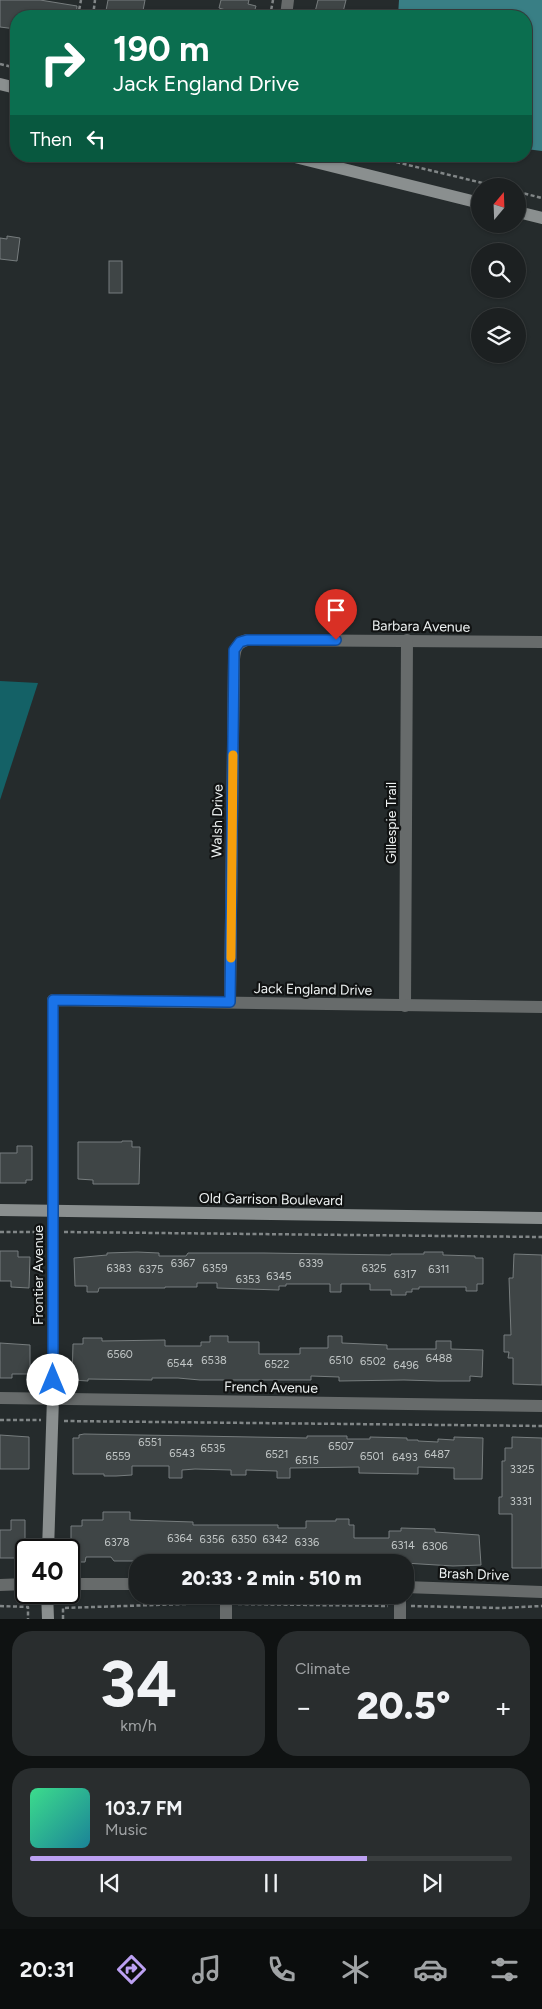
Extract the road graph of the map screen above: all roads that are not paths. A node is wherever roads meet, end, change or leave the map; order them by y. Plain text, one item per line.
1 (315, 162) edge
2 (471, 201) edge
3 (526, 214) edge
4 (542, 218) edge
5 (407, 640) junction
6 (240, 642) joint
7 (542, 642) edge
8 (53, 1000) joint
9 (230, 1002) junction
10 (405, 1006) junction
11 (542, 1007) edge
12 (0, 1210) edge
13 (52, 1211) junction
14 (542, 1218) edge
15 (0, 1398) edge
16 (53, 1398) junction
17 (542, 1406) edge
18 (48, 1539) edge
19 (15, 1584) edge
20 (80, 1584) edge
21 (129, 1584) edge
22 (0, 1585) edge
23 (414, 1587) edge
24 (542, 1592) edge
25 (47, 1604) edge
26 (224, 1604) edge
27 (399, 1604) edge
28 (48, 1619) edge
29 (226, 1619) edge
30 (400, 1619) edge

1 - 2 street
3 - 4 street
5 - 6 street, Barbara Avenue
5 - 7 street, Barbara Avenue
5 - 10 street, Gillespie Trail
6 - 9 street, Walsh Drive
8 - 9 street, Jack England Drive
8 - 13 street, Frontier Avenue
9 - 10 street, Jack England Drive
10 - 11 street, Jack England Drive
12 - 13 street, Old Garrison Boulevard
13 - 14 street, Old Garrison Boulevard
13 - 16 street, Frontier Avenue
15 - 16 street, French Avenue
16 - 17 street, French Avenue
16 - 18 street, Frontier Avenue
19 - 22 street
20 - 21 street
23 - 24 street, Brash Drive
25 - 28 street
26 - 29 street
27 - 30 street

